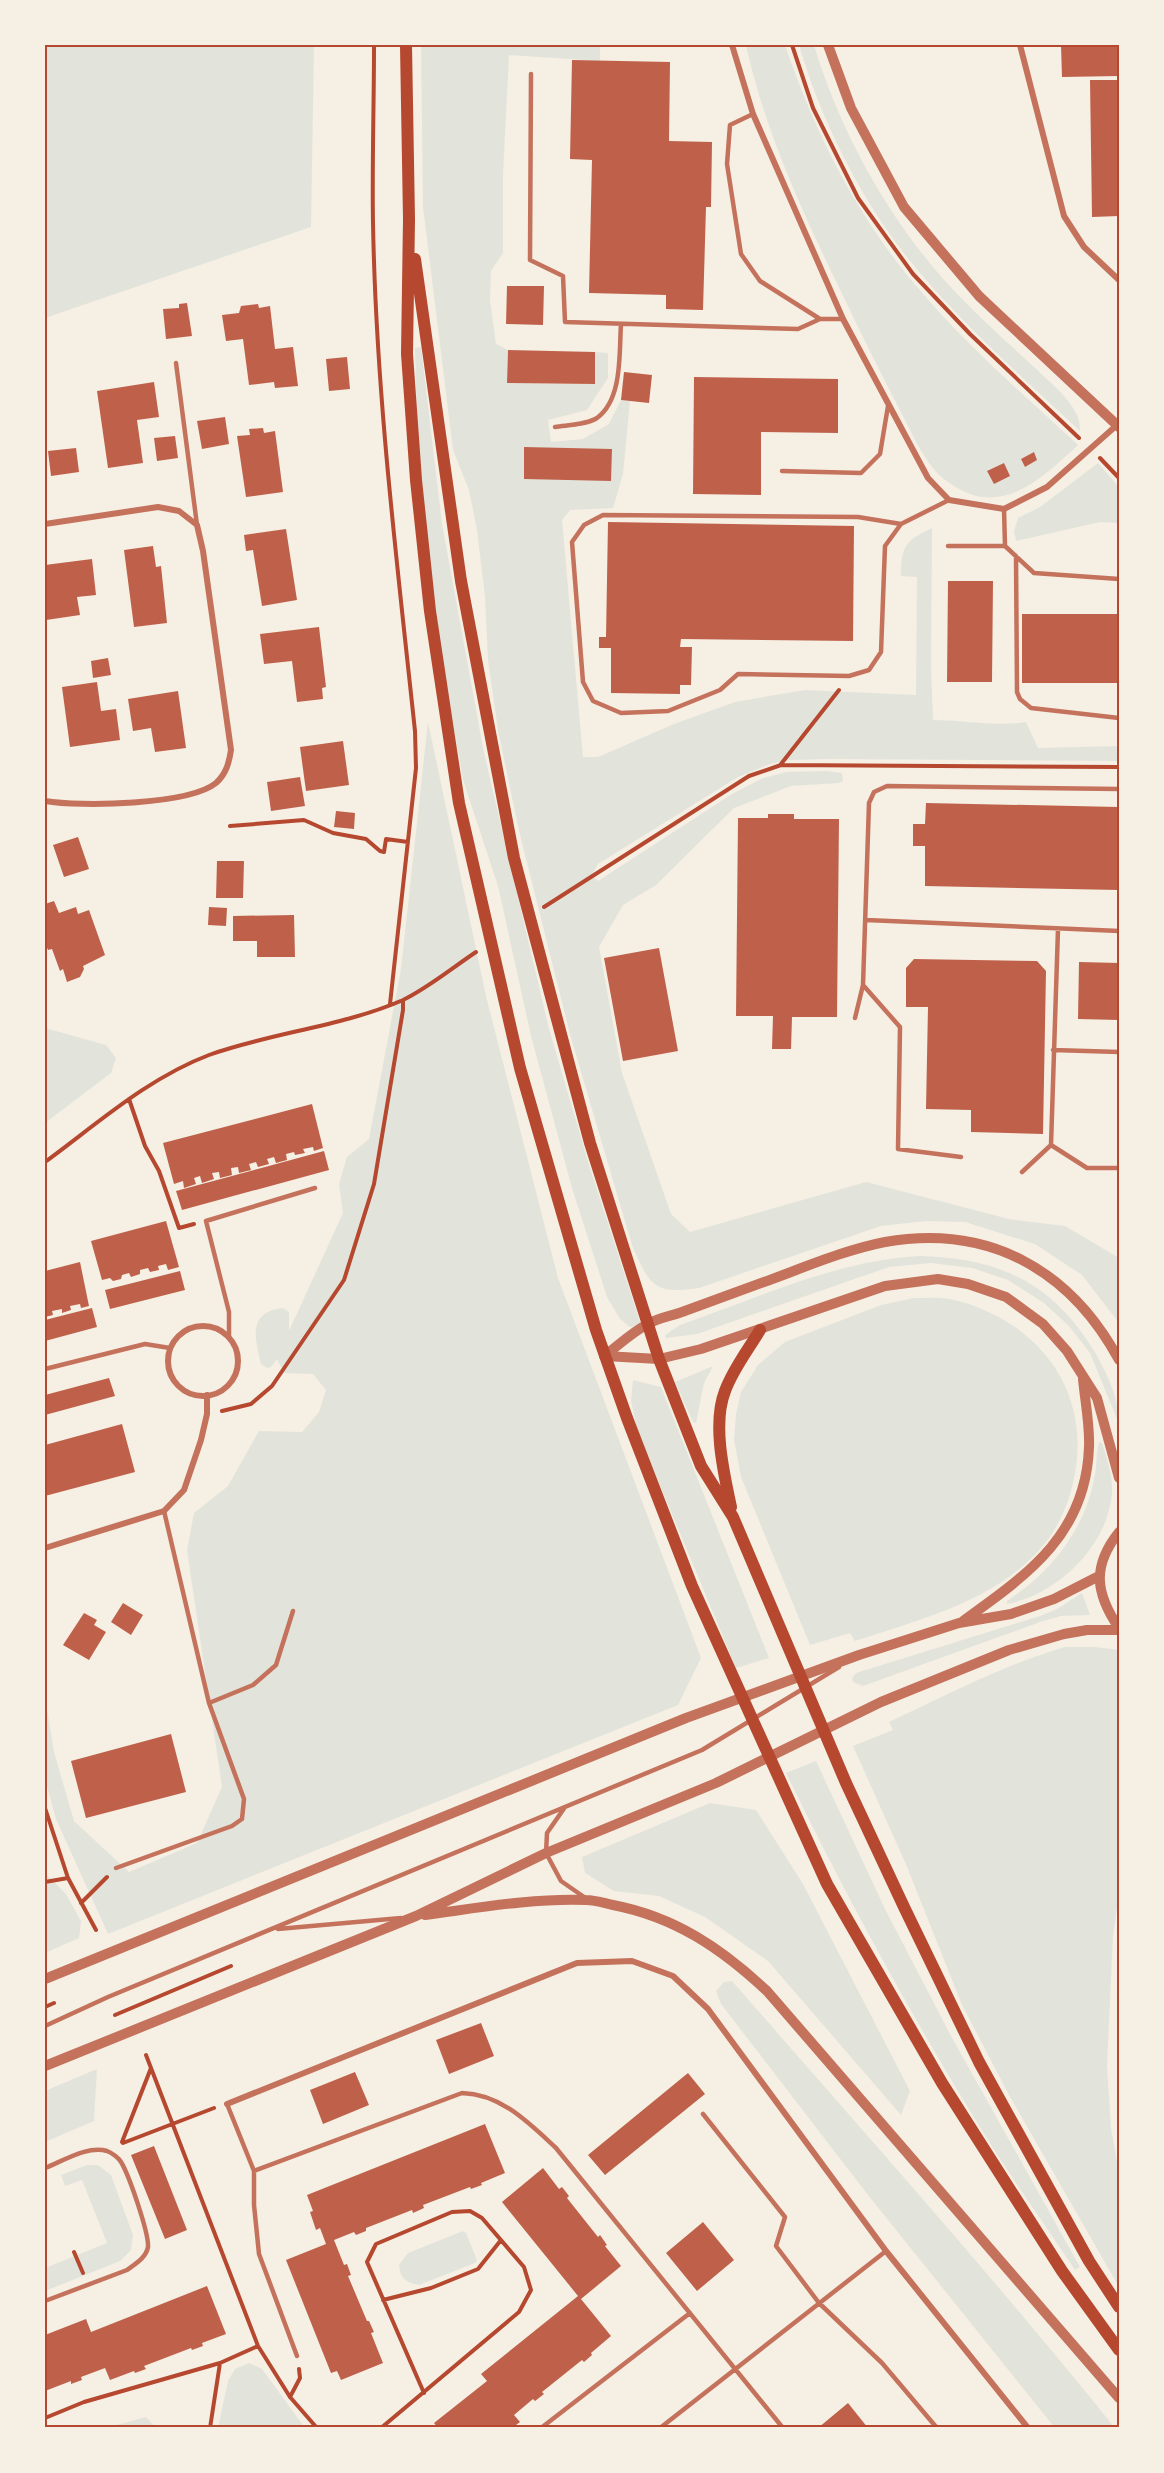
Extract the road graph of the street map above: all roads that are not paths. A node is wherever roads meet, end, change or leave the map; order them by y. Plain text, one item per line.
1 (406, 45) edge
2 (732, 45) edge
3 (828, 45) edge
4 (1020, 45) edge
5 (531, 74) dead end
6 (753, 114) junction
7 (409, 219) junction
8 (1119, 280) edge
9 (820, 319) junction
10 (843, 319) junction
11 (621, 324) junction
12 (176, 363) dead end
13 (888, 406) junction
14 (1118, 426) edge
15 (555, 427) dead end
16 (782, 471) dead end
17 (949, 500) junction
18 (1004, 509) junction
19 (45, 524) edge
20 (901, 524) junction
21 (197, 525) junction
22 (948, 546) dead end
23 (1005, 546) junction
24 (1016, 556) junction
25 (1119, 579) edge
26 (1119, 718) edge
27 (1119, 789) edge
28 (45, 801) edge
29 (866, 920) junction
30 (1058, 929) junction
31 (1119, 931) edge
32 (862, 985) junction
33 (855, 1018) dead end
34 (1053, 1050) junction
35 (1119, 1052) edge
36 (1051, 1145) junction
37 (961, 1156) dead end
38 (1119, 1168) edge
39 (1022, 1172) dead end
40 (315, 1188) dead end
41 (648, 1324) junction
42 (760, 1330) junction
43 (229, 1337) junction
44 (170, 1348) junction
45 (604, 1356) junction
46 (659, 1359) junction
47 (1119, 1360) edge
48 (45, 1369) edge
49 (1083, 1378) junction
50 (207, 1395) junction
51 (1119, 1478) edge
52 (164, 1511) junction
53 (733, 1517) junction
54 (1119, 1532) edge
55 (45, 1548) edge
56 (1099, 1576) junction
57 (293, 1611) dead end
58 (959, 1623) junction
59 (1119, 1629) edge
60 (860, 1655) junction
61 (209, 1703) junction
62 (565, 1807) junction
63 (546, 1853) junction
64 (116, 1868) road end
65 (588, 1900) junction
66 (416, 1916) junction
67 (273, 1930) junction
68 (45, 1979) edge
69 (45, 2026) edge
70 (45, 2066) edge
71 (227, 2104) joint
72 (704, 2114) dead end
73 (45, 2168) edge
74 (254, 2171) junction
75 (886, 2251) junction
76 (45, 2301) edge
77 (819, 2303) junction
78 (1119, 2307) edge
79 (690, 2313) junction
80 (1119, 2350) edge
81 (297, 2356) road end
82 (736, 2369) junction
83 (1119, 2398) edge
84 (541, 2428) edge
85 (660, 2428) edge
86 (783, 2428) edge
87 (937, 2428) edge
88 (1028, 2428) edge

1 - 7 main road
2 - 6 street
3 - 14 street
4 - 8 street
5 - 11 lane
6 - 9 lane
6 - 10 street
7 - 41 main road
7 - 45 main road
9 - 10 lane
9 - 11 lane
10 - 13 street
11 - 15 lane
12 - 21 lane
13 - 16 lane
13 - 17 street
14 - 18 street
17 - 18 street
17 - 20 lane
18 - 23 lane
19 - 21 street
20 - 20 lane
21 - 28 street
22 - 23 lane
23 - 24 lane
24 - 25 lane
24 - 26 lane
27 - 29 lane
29 - 30 lane
29 - 32 lane
30 - 31 lane
30 - 34 lane
32 - 33 lane
32 - 37 lane
34 - 35 lane
34 - 36 lane
36 - 38 lane
36 - 39 lane
40 - 43 lane
41 - 45 street
41 - 46 main road
41 - 47 street
42 - 46 street
42 - 49 street
42 - 53 main road
43 - 44 street
43 - 50 street
44 - 48 lane
44 - 50 street
45 - 46 street
45 - 80 main road
46 - 53 main road
49 - 51 street
49 - 58 street
50 - 52 street
52 - 55 street
52 - 61 lane
53 - 78 main road
54 - 56 street
56 - 58 street
56 - 59 street
57 - 61 lane
58 - 60 street
59 - 63 street
60 - 62 lane
60 - 68 street
61 - 64 lane
62 - 63 lane
62 - 67 lane
63 - 65 lane
63 - 66 street
65 - 66 street
65 - 83 street
66 - 67 lane
66 - 70 street
67 - 69 lane
71 - 74 lane
71 - 75 street
72 - 77 lane
73 - 76 lane
74 - 79 lane
74 - 81 lane
75 - 77 lane
75 - 88 street
77 - 82 lane
77 - 87 lane
79 - 82 lane
79 - 84 lane
82 - 85 lane
82 - 86 lane

